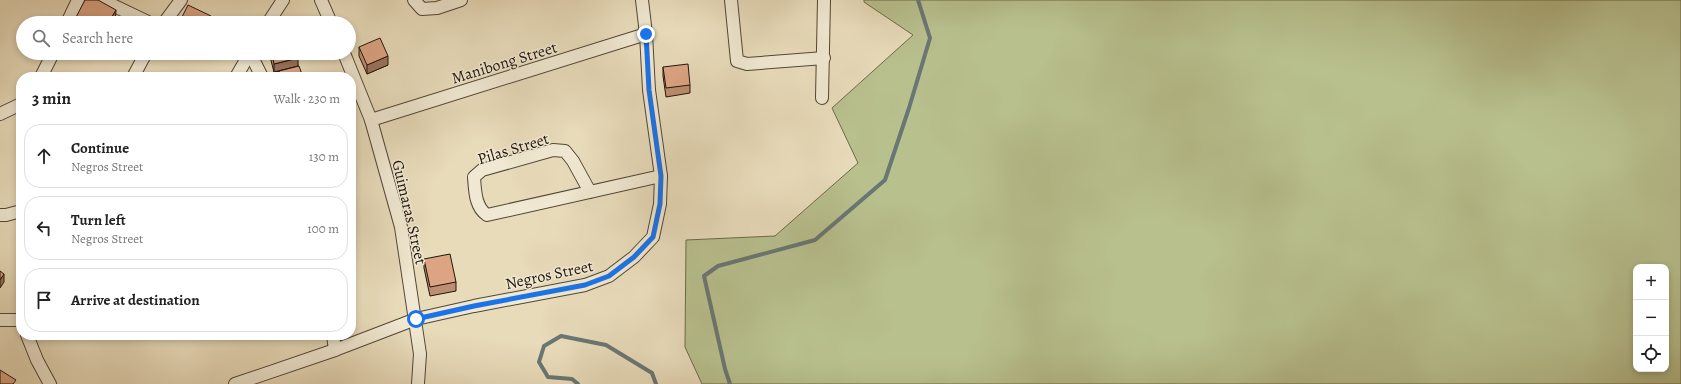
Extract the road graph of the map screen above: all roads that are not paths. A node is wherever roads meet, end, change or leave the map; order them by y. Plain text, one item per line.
1 (78, 0) edge
2 (102, 0) edge
3 (181, 0) edge
4 (283, 0) edge
5 (321, 0) edge
6 (414, 0) edge
7 (461, 0) edge
8 (642, 0) edge
9 (731, 0) edge
10 (824, 0) edge
11 (70, 16) edge
12 (135, 16) edge
13 (169, 16) edge
14 (273, 16) edge
15 (328, 16) edge
16 (646, 34) junction
17 (824, 58) junction
18 (50, 60) edge
19 (142, 60) edge
20 (246, 60) edge
21 (254, 60) edge
22 (347, 60) edge
23 (44, 72) edge
24 (136, 72) edge
25 (239, 72) edge
26 (260, 72) edge
27 (352, 72) edge
28 (356, 83) edge
29 (822, 98) dead end
30 (16, 106) edge
31 (0, 114) edge
32 (371, 120) junction
33 (661, 176) junction
34 (590, 192) junction
35 (16, 212) edge
36 (0, 215) edge
37 (416, 319) junction
38 (0, 320) edge
39 (16, 320) edge
40 (29, 340) edge
41 (334, 340) edge
42 (335, 350) junction
43 (50, 384) edge
44 (235, 384) edge
45 (418, 384) edge

1 - 11 street
2 - 12 street
3 - 13 street
4 - 14 street
5 - 15 street
6 - 7 street
8 - 16 street, Negros Street
9 - 17 street
10 - 17 street
16 - 32 street, Manibong Street
16 - 33 street, Negros Street
17 - 29 street
18 - 23 street
19 - 24 street
20 - 25 street
21 - 26 street
22 - 27 street, Guimaras Street
28 - 32 street, Guimaras Street
30 - 31 street
32 - 37 street, Guimaras Street
33 - 34 street, Pilas Street
33 - 37 street, Negros Street
34 - 34 street, Pilas Street
35 - 36 street
37 - 42 street, Negros Street
37 - 45 street, Guimaras Street
38 - 39 street
40 - 43 street
41 - 42 street
42 - 44 street, Negros Street

